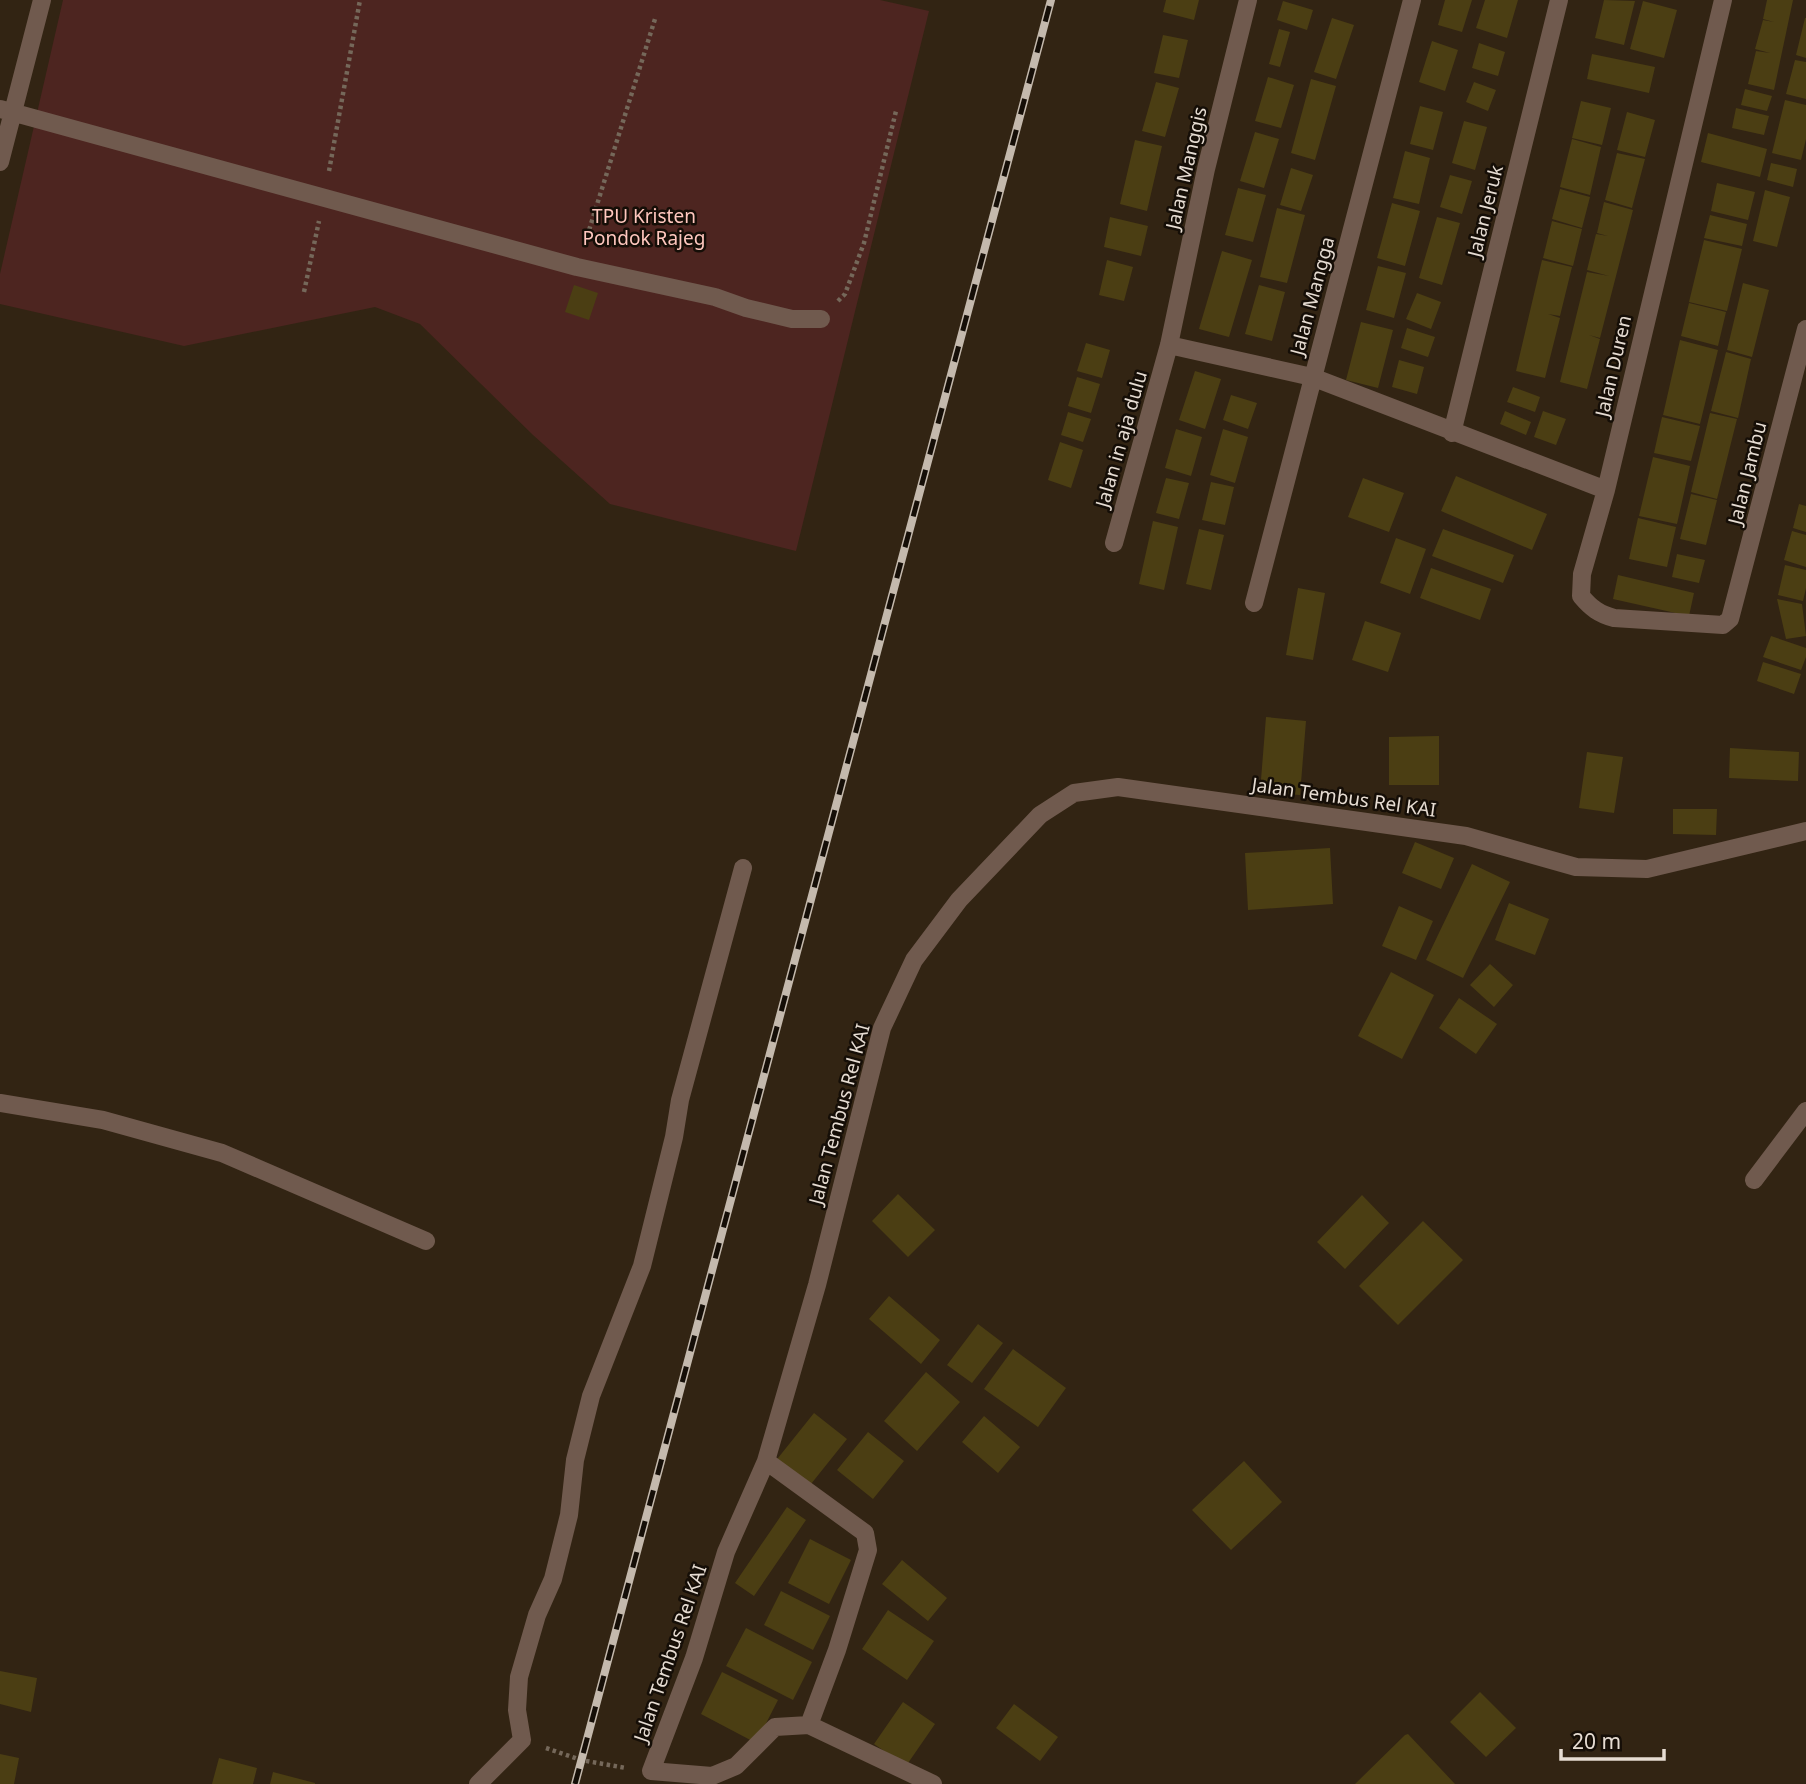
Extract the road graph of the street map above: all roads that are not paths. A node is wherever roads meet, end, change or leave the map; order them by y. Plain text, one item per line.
1 (42, 0) edge
2 (1248, 0) edge
3 (1412, 0) edge
4 (1559, 0) edge
5 (1723, 0) edge
6 (6, 111) edge
7 (0, 162) edge
8 (821, 319) road end
9 (1806, 329) edge
10 (1169, 345) junction
11 (1312, 377) junction
12 (1452, 433) junction
13 (1605, 490) junction
14 (1114, 543) dead end
15 (1254, 603) dead end
16 (1723, 625) joint
17 (1806, 831) edge
18 (743, 868) dead end
19 (0, 1103) edge
20 (1806, 1111) edge
21 (1754, 1180) dead end
22 (426, 1241) dead end
23 (766, 1461) junction
24 (809, 1725) junction
25 (478, 1784) edge
26 (933, 1784) edge

1 - 6 street
2 - 10 street, Jalan Manggis
3 - 11 street, Jalan Mangga
4 - 12 street, Jalan Jeruk
5 - 13 street, Jalan Duren
6 - 7 street
6 - 8 street
9 - 16 street, Jalan Jambu
10 - 11 street
10 - 14 street, Jalan in aja dulu
11 - 12 street
11 - 15 street, Jalan Mangga
12 - 13 street
13 - 16 street, Jalan Duren
17 - 23 street, Jalan Tembus Rel KAI
18 - 25 street
19 - 22 street
20 - 21 street
23 - 24 street
23 - 24 street, Jalan Tembus Rel KAI
24 - 26 street

